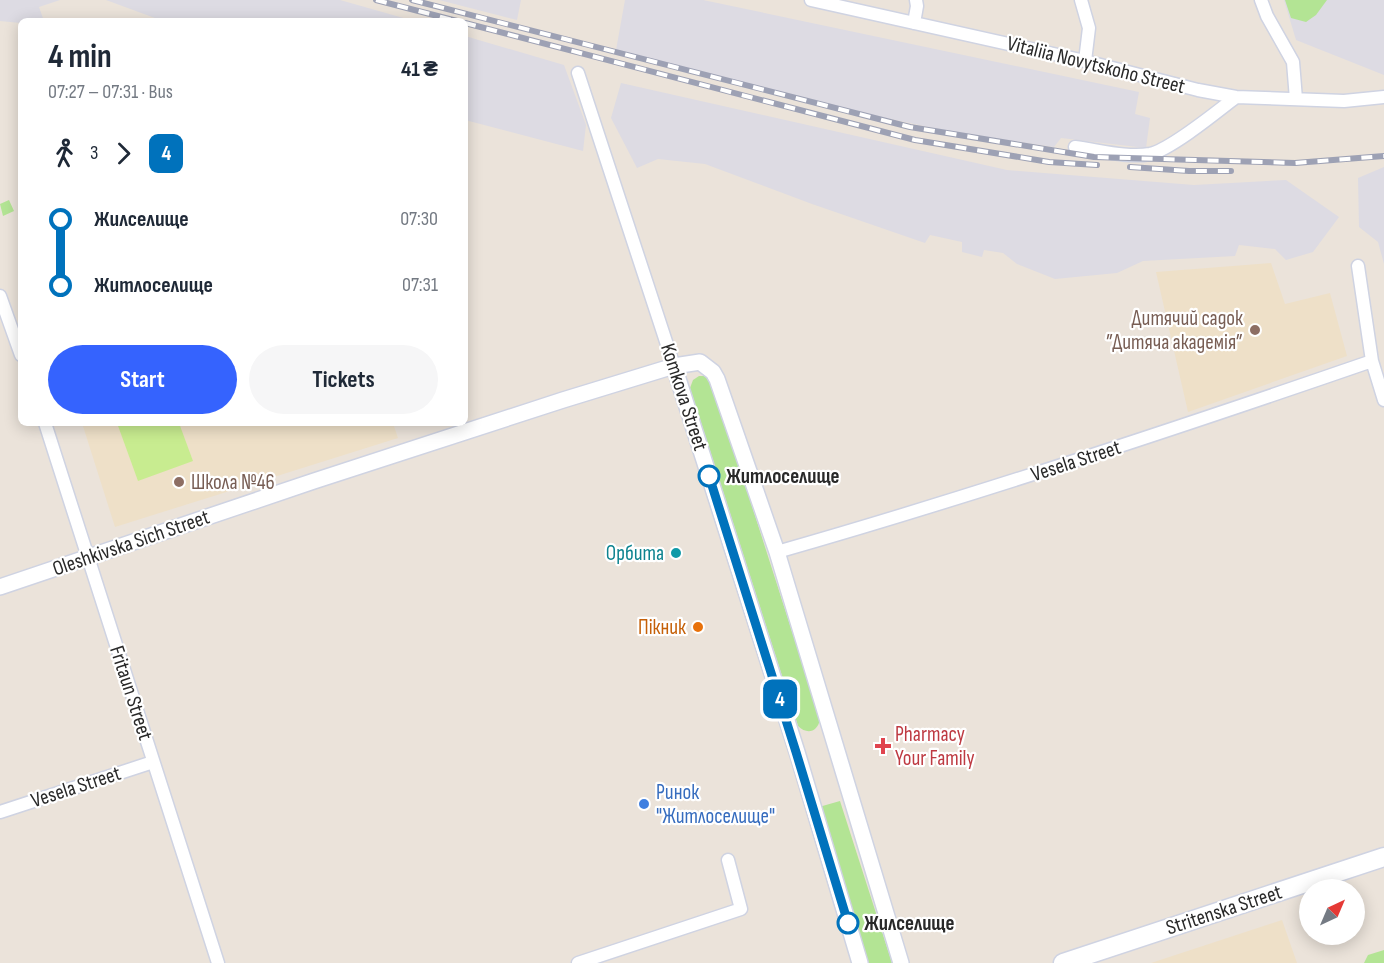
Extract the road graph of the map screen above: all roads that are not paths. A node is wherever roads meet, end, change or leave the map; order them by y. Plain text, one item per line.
1 (811, 0) edge
2 (916, 0) edge
3 (1081, 0) edge
4 (1262, 0) edge
5 (914, 23) junction
6 (1084, 61) junction
7 (578, 73) dead end
8 (1384, 97) edge
9 (1236, 98) junction
10 (1296, 99) junction
11 (1076, 147) dead end
12 (1358, 266) dead end
13 (0, 296) edge
14 (18, 347) edge
15 (1372, 361) junction
16 (700, 362) joint
17 (674, 366) junction
18 (1384, 400) edge
19 (46, 426) edge
20 (777, 552) junction
21 (87, 558) junction
22 (0, 587) edge
23 (153, 762) junction
24 (0, 812) edge
25 (1384, 857) edge
26 (728, 860) dead end
27 (218, 963) edge
28 (578, 963) edge
29 (860, 963) edge
30 (901, 963) edge
31 (1063, 963) edge

1 - 5 street, Vitaliia Novytskoho Street
2 - 5 street
3 - 6 street
4 - 10 street
5 - 6 street, Vitaliia Novytskoho Street
6 - 9 street, Vitaliia Novytskoho Street
7 - 17 street, Komkova Street
8 - 10 street, Vitaliia Novytskoho Street
9 - 10 street, Vitaliia Novytskoho Street
9 - 11 street
12 - 15 street
13 - 14 street
15 - 18 street
15 - 20 street, Vesela Street
16 - 17 street, Oleshkivska Sich Street
16 - 20 street, Komkova Street
17 - 21 street, Oleshkivska Sich Street
17 - 29 street, Komkova Street
19 - 21 street, Fritaun Street
20 - 30 street, Komkova Street
21 - 22 street, Oleshkivska Sich Street
21 - 23 street, Fritaun Street
23 - 24 street, Vesela Street
23 - 27 street, Fritaun Street
25 - 31 main road, Stritenska Street
26 - 28 street

